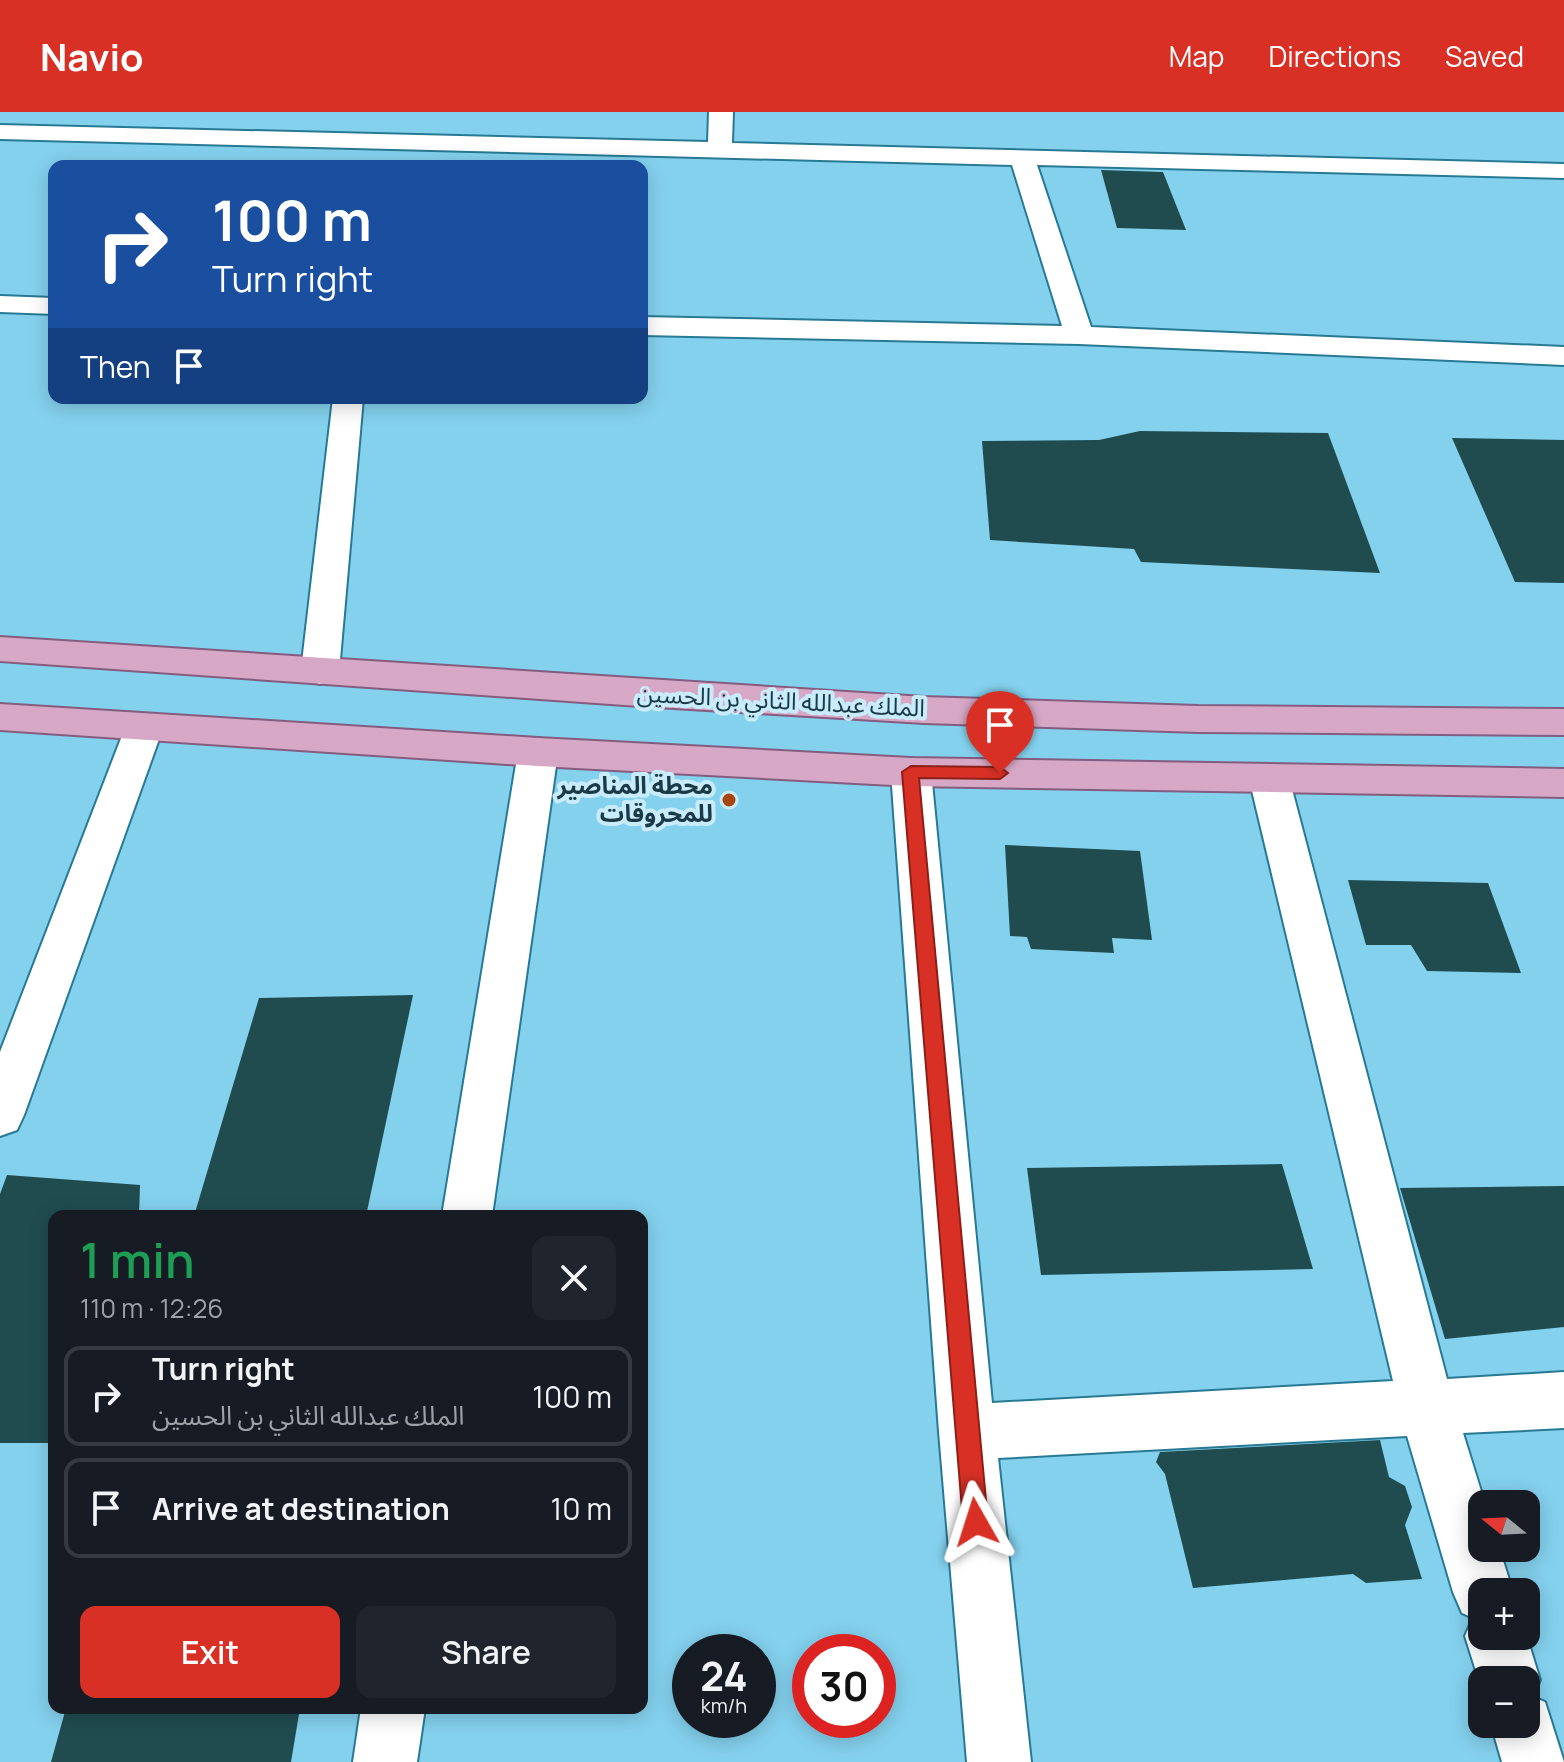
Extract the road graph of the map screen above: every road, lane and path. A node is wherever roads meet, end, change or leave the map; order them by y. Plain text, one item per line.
1 (610, 124) dead end
2 (720, 129) edge
3 (2, 134) edge
4 (1564, 150) edge
5 (1022, 156) junction
6 (1564, 171) edge
7 (0, 304) edge
8 (48, 306) edge
9 (648, 326) edge
10 (1079, 335) junction
11 (1564, 356) edge
12 (347, 404) edge
13 (0, 649) edge
14 (320, 671) junction
15 (0, 717) edge
16 (1564, 722) edge
17 (144, 728) junction
18 (538, 752) junction
19 (911, 772) junction
20 (1269, 778) junction
21 (1564, 783) edge
22 (0, 1115) edge
23 (468, 1210) edge
24 (1564, 1400) edge
25 (1426, 1405) junction
26 (967, 1432) junction
27 (1479, 1578) edge
28 (392, 1714) edge
29 (1527, 1738) edge
30 (385, 1762) edge
31 (999, 1762) edge
32 (1534, 1762) edge

1 - 2 street
2 - 3 street
2 - 4 street
2 - 5 street
5 - 6 street
5 - 10 street
7 - 8 street
9 - 10 street
10 - 11 street
12 - 14 street
13 - 14 main road, الملك عبدالله الثاني بن الحسين
14 - 16 main road, الملك عبدالله الثاني بن الحسين
15 - 17 main road
17 - 18 main road
17 - 22 street
18 - 19 main road
18 - 23 street
19 - 20 main road
19 - 26 street
20 - 21 main road
20 - 25 street
24 - 25 street
25 - 26 street
25 - 27 street
26 - 31 street
28 - 30 street
29 - 32 street

